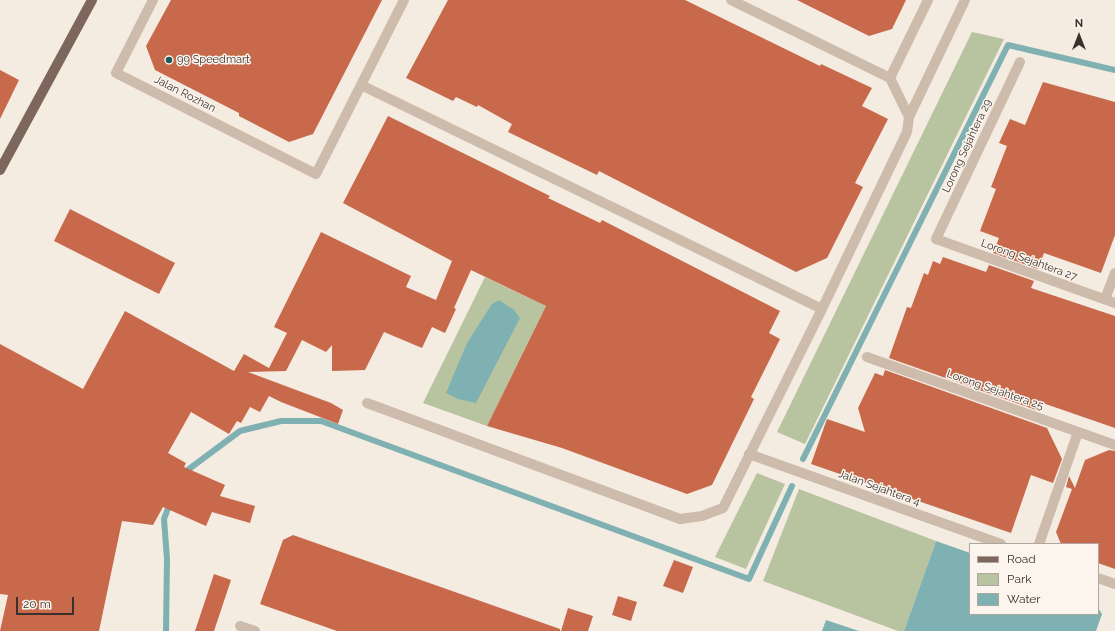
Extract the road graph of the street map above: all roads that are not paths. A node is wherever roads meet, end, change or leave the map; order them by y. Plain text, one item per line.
1 (92, 0) edge
2 (153, 0) edge
3 (404, 0) edge
4 (731, 0) edge
5 (928, 0) edge
6 (965, 0) edge
7 (1020, 62) dead end
8 (890, 78) junction
9 (361, 85) junction
10 (909, 117) junction
11 (0, 170) edge
12 (936, 239) joint
13 (1115, 273) edge
14 (1105, 299) junction
15 (1115, 303) edge
16 (822, 309) junction
17 (867, 357) dead end
18 (367, 403) dead end
19 (1078, 432) junction
20 (1115, 445) edge
21 (749, 454) junction
22 (998, 543) edge
23 (1039, 543) edge
24 (1099, 578) edge
25 (1115, 584) edge
26 (240, 626) dead end
27 (255, 631) edge

1 - 11 main road
2 - 9 street, Jalan Rozhan
3 - 9 street
4 - 8 street
5 - 8 street
6 - 10 street
7 - 12 street, Lorong Sejahtera 29
8 - 10 street
9 - 16 street
10 - 16 street
12 - 14 street, Lorong Sejahtera 27
13 - 14 street
14 - 15 street, Lorong Sejahtera 27
16 - 21 street
17 - 19 street, Lorong Sejahtera 25
18 - 21 street
19 - 20 street, Lorong Sejahtera 25
19 - 23 street
21 - 22 street, Jalan Sejahtera 4
24 - 25 street
26 - 27 street

